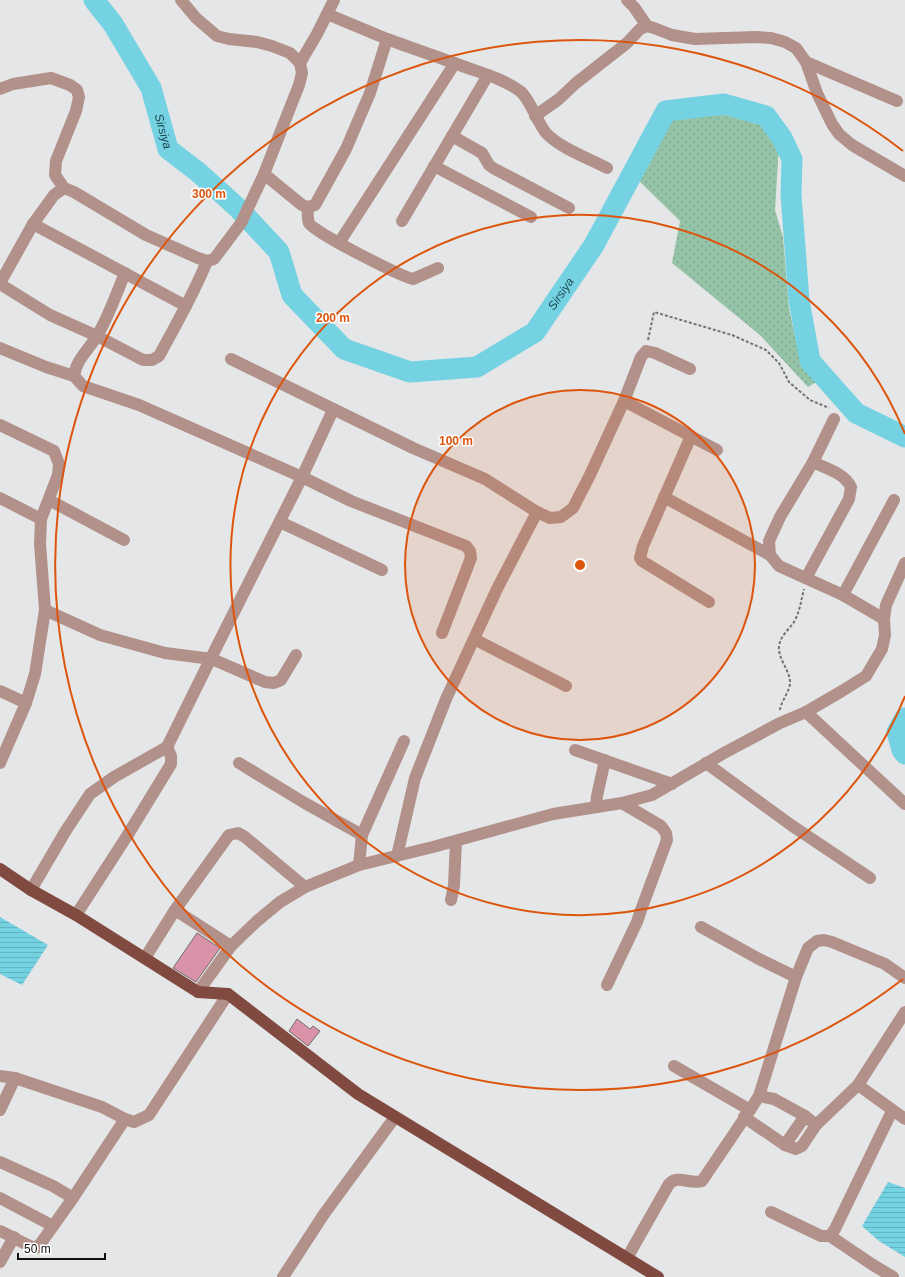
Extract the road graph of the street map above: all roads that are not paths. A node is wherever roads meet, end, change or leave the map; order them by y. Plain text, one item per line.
1 (181, 0) edge
2 (627, 0) edge
3 (329, 5) edge
4 (647, 26) junction
5 (387, 39) junction
6 (806, 62) junction
7 (300, 63) junction
8 (455, 63) junction
9 (488, 75) junction
10 (0, 78) edge
11 (13, 84) junction
12 (0, 88) edge
13 (897, 101) dead end
14 (535, 116) junction
15 (452, 136) junction
16 (434, 166) junction
17 (607, 168) dead end
18 (905, 176) edge
19 (261, 178) junction
20 (64, 188) junction
21 (308, 207) junction
22 (569, 208) dead end
23 (532, 217) dead end
24 (402, 221) dead end
25 (33, 224) junction
26 (339, 243) junction
27 (207, 261) junction
28 (438, 268) dead end
29 (124, 273) junction
30 (0, 284) edge
31 (186, 306) junction
32 (97, 336) junction
33 (0, 348) edge
34 (231, 360) dead end
35 (690, 369) dead end
36 (74, 376) junction
37 (624, 401) junction
38 (333, 410) junction
39 (834, 419) road end
40 (0, 425) edge
41 (691, 436) junction
42 (717, 450) dead end
43 (814, 462) junction
44 (302, 477) junction
45 (664, 497) junction
46 (0, 498) edge
47 (49, 500) junction
48 (894, 500) dead end
49 (537, 512) junction
50 (41, 519) junction
51 (280, 522) junction
52 (124, 540) dead end
53 (770, 555) junction
54 (905, 563) edge
55 (382, 570) dead end
56 (806, 578) junction
57 (843, 595) junction
58 (709, 602) dead end
59 (45, 610) junction
60 (884, 618) junction
61 (442, 634) dead end
62 (474, 639) junction
63 (296, 655) dead end
64 (212, 659) junction
65 (566, 686) dead end
66 (0, 691) edge
67 (26, 703) junction
68 (806, 712) junction
69 (404, 741) dead end
70 (167, 748) junction
71 (575, 750) dead end
72 (605, 760) junction
73 (0, 763) edge
74 (238, 763) dead end
75 (706, 763) junction
76 (672, 784) junction
77 (622, 803) junction
78 (905, 804) edge
79 (596, 807) junction
80 (362, 835) junction
81 (456, 841) junction
82 (397, 856) junction
83 (359, 865) junction
84 (0, 869) edge
85 (870, 878) dead end
86 (305, 887) junction
87 (30, 890) junction
88 (451, 900) dead end
89 (175, 910) junction
90 (76, 916) junction
91 (701, 927) dead end
92 (231, 946) junction
93 (145, 958) junction
94 (796, 977) junction
95 (905, 978) edge
96 (607, 985) dead end
97 (198, 992) junction
98 (228, 994) junction
99 (905, 1012) edge
100 (674, 1066) dead end
101 (0, 1076) edge
102 (15, 1078) junction
103 (858, 1085) junction
104 (759, 1096) junction
105 (0, 1110) edge
106 (892, 1111) junction
107 (747, 1114) junction
108 (805, 1116) junction
109 (395, 1117) junction
110 (905, 1118) edge
111 (125, 1119) junction
112 (816, 1124) junction
113 (785, 1145) junction
114 (0, 1162) edge
115 (0, 1198) edge
116 (73, 1198) junction
117 (771, 1212) dead end
118 (53, 1226) junction
119 (0, 1231) edge
120 (830, 1236) junction
121 (14, 1237) junction
122 (628, 1258) junction
123 (0, 1262) edge
124 (283, 1277) edge
125 (658, 1277) edge
126 (893, 1277) edge

1 - 7 street
2 - 4 street
3 - 5 street
3 - 7 street
4 - 6 street
4 - 14 street
5 - 8 street
5 - 21 street
6 - 13 street
6 - 18 street
7 - 19 street
8 - 9 street
8 - 26 street
9 - 14 street
9 - 15 street
10 - 11 street
11 - 12 street
11 - 20 street
14 - 17 street
15 - 16 street
15 - 22 street
16 - 23 street
16 - 24 street
19 - 21 street
19 - 27 street
20 - 25 street
20 - 27 street
21 - 26 street
25 - 29 street
25 - 30 street
26 - 28 street
27 - 31 street
29 - 31 street
29 - 32 street
30 - 32 street
31 - 32 street
32 - 36 street
33 - 36 street
34 - 38 street
35 - 37 street
36 - 44 street
37 - 41 street
37 - 49 street
38 - 44 street
38 - 49 street
39 - 43 street
40 - 47 street
41 - 42 street
41 - 45 street
43 - 53 street
43 - 56 street
44 - 51 street
44 - 61 street
45 - 53 street
45 - 58 street
46 - 50 street
47 - 50 street
47 - 52 street
48 - 57 street
49 - 62 street
50 - 59 street
51 - 55 street
51 - 64 street
53 - 56 street
54 - 60 street
56 - 57 street
57 - 60 street
59 - 64 street
59 - 67 street
60 - 68 street
62 - 65 street
62 - 82 street
63 - 64 street
64 - 70 street
66 - 67 street
67 - 73 street
68 - 75 street
68 - 78 street
69 - 80 street
70 - 87 street
70 - 90 street
71 - 72 street
72 - 76 street
72 - 79 street
74 - 80 street
75 - 76 street
75 - 85 street
76 - 77 street
77 - 79 street
77 - 96 street
79 - 81 street
80 - 83 street
81 - 82 street
81 - 88 street
82 - 83 street
83 - 86 street
84 - 87 main road
86 - 89 street
86 - 92 street
87 - 90 main road
89 - 92 street
89 - 93 street
90 - 93 main road
91 - 94 street
92 - 97 street
93 - 97 main road
94 - 95 street
94 - 104 street
97 - 98 main road
98 - 109 main road
98 - 111 street
99 - 103 street
100 - 107 street
101 - 102 street
102 - 105 street
102 - 111 street
103 - 106 street
103 - 112 street
104 - 107 street
104 - 108 street
106 - 110 street
106 - 120 street
107 - 113 street
107 - 122 street
108 - 112 street
108 - 113 street
109 - 122 main road
109 - 124 street
111 - 116 street
112 - 113 street
114 - 116 street
115 - 118 street
116 - 118 street
117 - 120 street
118 - 121 street
119 - 121 street
120 - 126 street
121 - 123 street
122 - 125 main road

